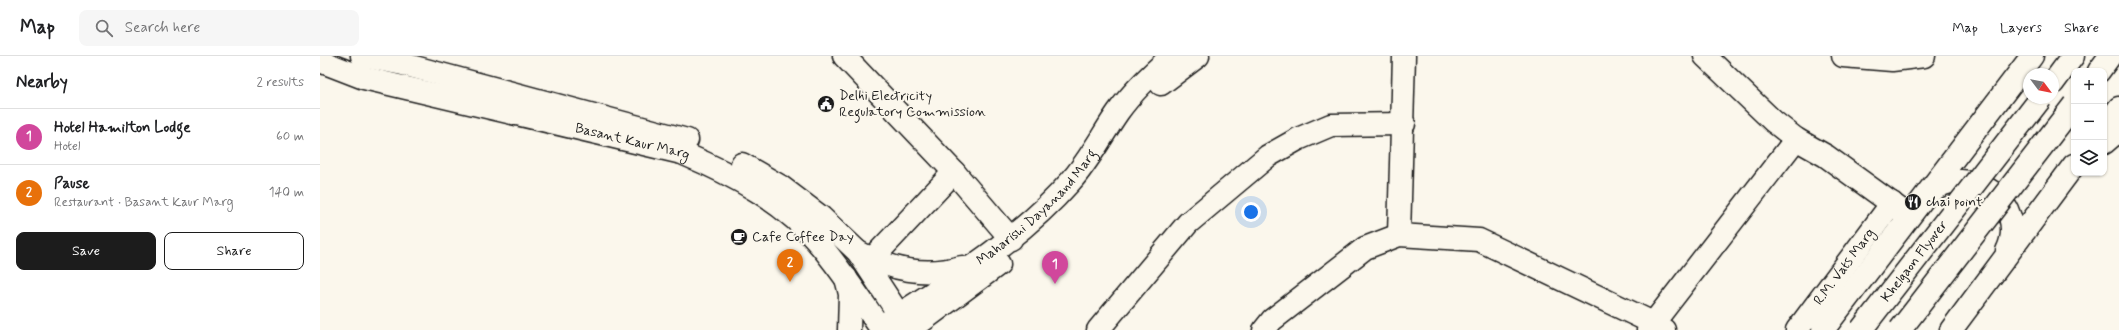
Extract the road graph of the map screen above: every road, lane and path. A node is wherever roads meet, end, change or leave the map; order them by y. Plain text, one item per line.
1 (362, 56) edge
2 (844, 56) edge
3 (1172, 56) edge
4 (1198, 56) edge
5 (1404, 56) edge
6 (1705, 56) edge
7 (1843, 56) edge
8 (1924, 56) edge
9 (2032, 56) edge
10 (2073, 56) edge
11 (2110, 56) edge
12 (406, 60) edge
13 (320, 61) edge
14 (2101, 68) edge
15 (2059, 75) edge
16 (2036, 104) edge
17 (2119, 108) edge
18 (2071, 109) edge
19 (2107, 123) edge
20 (1404, 124) junction
21 (2119, 130) edge
22 (1796, 138) junction
23 (2107, 140) edge
24 (2071, 169) edge
25 (954, 172) junction
26 (1892, 203) junction
27 (1915, 208) junction
28 (1399, 235) junction
29 (1011, 239) junction
30 (865, 256) junction
31 (977, 262) junction
32 (2002, 262) junction
33 (846, 278) junction
34 (906, 325) edge
35 (1655, 328) edge
36 (879, 329) edge
37 (849, 330) edge
38 (1098, 330) edge
39 (1264, 330) edge
40 (1797, 330) edge
41 (1823, 330) edge
42 (1861, 330) edge
43 (1900, 330) edge
44 (1951, 330) edge

1 - 12 main road, Basant Kaur Marg
2 - 25 main road
3 - 29 main road, Maharishi Dayanand Marg
4 - 34 main road, Maharishi Dayanand Marg
5 - 20 main road
6 - 22 main road
7 - 8 main road
9 - 27 main road
10 - 15 main road
11 - 14 main road
12 - 30 main road, Basant Kaur Marg
13 - 33 main road, Basant Kaur Marg
16 - 42 main road, Khelgaon Flyover, bridge
17 - 19 main road
18 - 43 main road, bridge
20 - 28 main road
20 - 38 main road
21 - 23 main road
22 - 26 main road
22 - 35 main road
24 - 32 main road
25 - 29 main road
25 - 30 main road
26 - 27 main road
26 - 40 main road, R.M. Vats Marg
27 - 32 main road
27 - 41 main road
28 - 35 main road
28 - 39 main road
29 - 31 main road, Maharishi Dayanand Marg
30 - 31 main road
30 - 34 main road, Basant Kaur Marg
31 - 34 main road, Maharishi Dayanand Marg
32 - 44 main road
33 - 36 main road, Basant Kaur Marg
33 - 37 main road
34 - 36 main road, Maharishi Dayanand Marg

